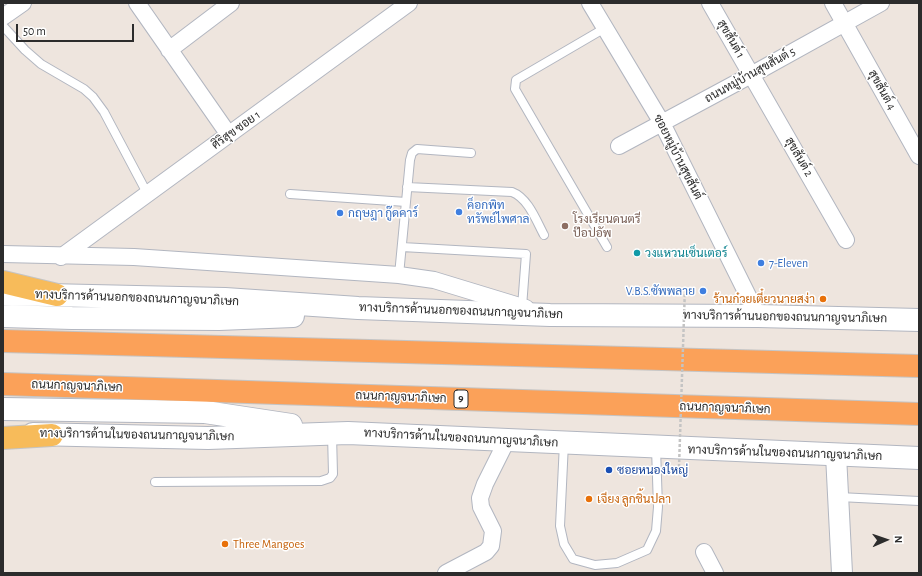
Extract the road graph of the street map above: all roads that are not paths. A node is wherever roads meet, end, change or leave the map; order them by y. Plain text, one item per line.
1 (23, 3) edge
2 (137, 3) edge
3 (231, 3) edge
4 (409, 3) edge
5 (590, 3) edge
6 (710, 3) edge
7 (834, 3) edge
8 (881, 3) edge
9 (3, 17) edge
10 (845, 23) junction
11 (3, 26) edge
12 (605, 28) junction
13 (169, 50) junction
14 (751, 75) junction
15 (662, 123) junction
16 (229, 135) junction
17 (619, 146) dead end
18 (471, 153) dead end
19 (919, 156) edge
20 (407, 187) junction
21 (147, 193) junction
22 (290, 194) dead end
23 (406, 202) junction
24 (544, 235) dead end
25 (846, 240) dead end
26 (402, 247) junction
27 (607, 247) dead end
28 (3, 254) edge
29 (61, 256) junction
30 (399, 275) junction
31 (3, 282) edge
32 (3, 294) edge
33 (56, 295) junction
34 (522, 307) junction
35 (358, 308) junction
36 (550, 315) junction
37 (3, 316) edge
38 (758, 316) junction
39 (919, 320) edge
40 (3, 341) edge
41 (919, 366) edge
42 (3, 384) edge
43 (3, 408) edge
44 (919, 414) edge
45 (3, 433) edge
46 (340, 433) junction
47 (52, 434) junction
48 (3, 438) edge
49 (507, 440) junction
50 (564, 443) junction
51 (656, 447) junction
52 (836, 456) junction
53 (919, 458) edge
54 (155, 482) dead end
55 (838, 497) junction
56 (919, 501) edge
57 (704, 552) dead end
58 (446, 573) edge
59 (715, 573) edge
60 (842, 573) edge

1 - 9 street
2 - 13 street
3 - 13 street
4 - 16 street, ศิริสุข ซอย 1
5 - 12 street, ซอยหมู่บ้านสุขสันต์
6 - 14 street, สุขสันต์ 1
7 - 10 street, สุขสันต์ 4
8 - 10 street, ถนนหมู่บ้านสุขสันต์ 5
10 - 14 street, ถนนหมู่บ้านสุขสันต์ 5
10 - 19 street, สุขสันต์ 4
11 - 21 lane
12 - 15 street, ซอยหมู่บ้านสุขสันต์
12 - 27 lane
13 - 16 street
14 - 15 street, ถนนหมู่บ้านสุขสันต์ 5
14 - 25 street, สุขสันต์ 2
15 - 17 street, ถนนหมู่บ้านสุขสันต์ 5
15 - 38 street, ซอยหมู่บ้านสุขสันต์
16 - 21 street, ศิริสุข ซอย 1
18 - 20 lane
20 - 23 lane
20 - 24 lane
21 - 29 street, ศิริสุข ซอย 1
22 - 23 lane
23 - 26 lane
26 - 30 lane
26 - 34 lane
28 - 29 street
29 - 30 street
30 - 34 street
31 - 33 main road
32 - 33 main road, ทางบริการด้านนอกของถนนกาญจนาภิเษก
33 - 35 main road, ทางบริการด้านนอกของถนนกาญจนาภิเษก
34 - 36 street
35 - 36 main road, ทางบริการด้านนอกของถนนกาญจนาภิเษก
35 - 37 main road
36 - 38 main road, ทางบริการด้านนอกของถนนกาญจนาภิเษก
38 - 39 main road, ทางบริการด้านนอกของถนนกาญจนาภิเษก
40 - 41 highway
42 - 44 highway, ถนนกาญจนาภิเษก / 9
43 - 46 main road
45 - 47 main road, ทางบริการด้านในของถนนกาญจนาภิเษก
46 - 47 main road, ทางบริการด้านในของถนนกาญจนาภิเษก
46 - 49 main road, ทางบริการด้านในของถนนกาญจนาภิเษก
46 - 54 lane
47 - 48 main road
49 - 50 main road, ทางบริการด้านในของถนนกาญจนาภิเษก
49 - 58 street
50 - 51 main road, ทางบริการด้านในของถนนกาญจนาภิเษก
50 - 51 lane
51 - 52 main road, ทางบริการด้านในของถนนกาญจนาภิเษก
52 - 53 main road, ทางบริการด้านในของถนนกาญจนาภิเษก
52 - 55 street
55 - 56 lane
55 - 60 street
57 - 59 street

